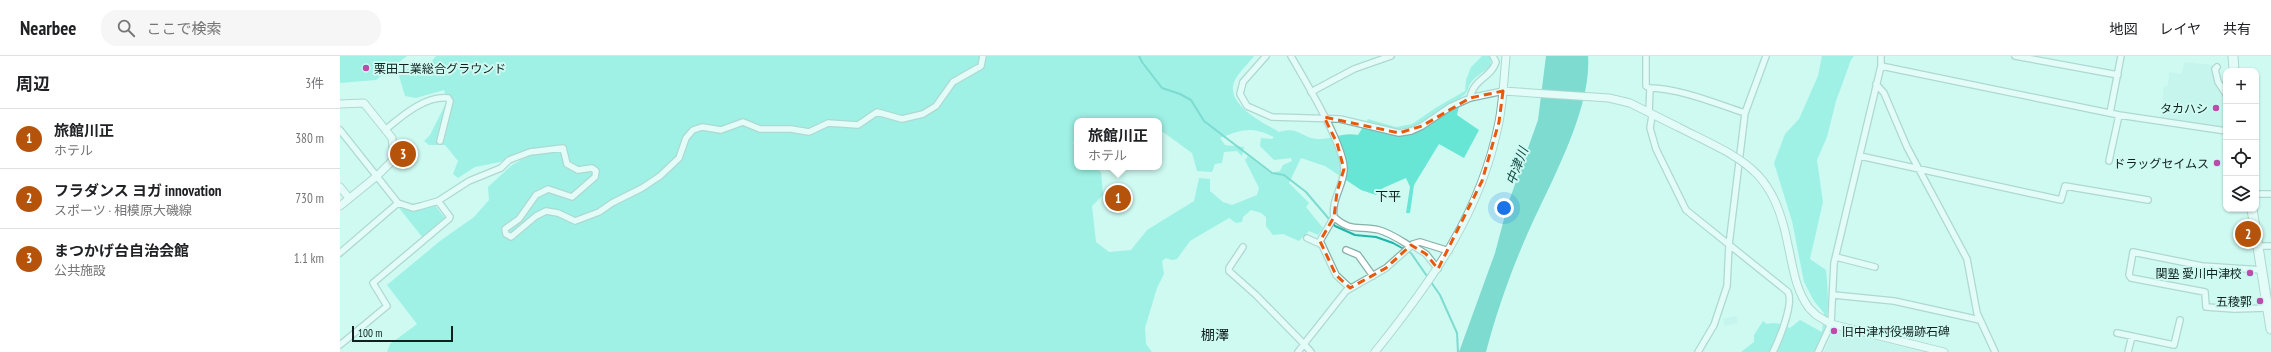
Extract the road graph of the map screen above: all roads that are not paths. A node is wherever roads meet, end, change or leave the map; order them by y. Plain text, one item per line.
1 (983, 56) edge
2 (1266, 56) edge
3 (1291, 56) edge
4 (1392, 56) edge
5 (1493, 56) edge
6 (1506, 56) edge
7 (1646, 56) edge
8 (1766, 56) edge
9 (1881, 56) edge
10 (2015, 56) edge
11 (2121, 56) edge
12 (2233, 56) edge
13 (1881, 66) junction
14 (2217, 67) dead end
15 (2234, 68) edge
16 (2118, 75) junction
17 (1876, 84) junction
18 (1650, 88) junction
19 (2223, 90) edge
20 (1503, 91) junction
21 (1311, 92) junction
22 (1470, 98) junction
23 (340, 104) edge
24 (1649, 112) junction
25 (2110, 112) junction
26 (1745, 114) junction
27 (2119, 115) junction
28 (1324, 117) junction
29 (340, 130) edge
30 (385, 130) junction
31 (2223, 130) edge
32 (440, 140) dead end
33 (1860, 156) junction
34 (2109, 161) dead end
35 (1919, 170) junction
36 (377, 176) junction
37 (340, 187) edge
38 (2259, 194) edge
39 (2271, 194) edge
40 (349, 198) junction
41 (438, 200) junction
42 (2148, 200) dead end
43 (398, 203) junction
44 (340, 206) edge
45 (2252, 212) edge
46 (1333, 219) junction
47 (1307, 238) dead end
48 (340, 244) edge
49 (1322, 246) junction
50 (1410, 246) junction
51 (1729, 246) junction
52 (2258, 246) junction
53 (2271, 246) edge
54 (1243, 247) dead end
55 (1346, 250) dead end
56 (342, 251) edge
57 (1449, 252) junction
58 (1836, 257) junction
59 (1872, 265) dead end
60 (1438, 269) junction
61 (2262, 270) junction
62 (1372, 276) junction
63 (1350, 288) junction
64 (1834, 295) junction
65 (2268, 308) junction
66 (1980, 320) junction
67 (2180, 320) dead end
68 (1831, 324) junction
69 (2271, 330) edge
70 (2117, 333) dead end
71 (2132, 336) junction
72 (1304, 344) junction
73 (340, 345) edge
74 (1298, 352) edge
75 (1311, 352) edge
76 (1375, 352) edge
77 (1698, 352) edge
78 (1773, 352) edge
79 (1818, 352) edge
80 (1944, 352) edge
81 (1995, 352) edge
82 (2128, 352) edge

1 - 41 street
2 - 28 street
3 - 21 street
4 - 21 street
5 - 22 street
6 - 20 street
7 - 18 street
8 - 26 street
9 - 13 street
10 - 16 street
11 - 16 street
12 - 15 main road
13 - 17 street
13 - 25 street
14 - 19 street
16 - 25 street
17 - 33 street
17 - 35 street
18 - 24 street
18 - 26 street
20 - 22 street
20 - 24 street
20 - 57 street
21 - 28 street
22 - 28 street
23 - 30 street
24 - 51 street
24 - 68 street, bridge
25 - 27 street
26 - 51 street
27 - 31 street
27 - 34 street
28 - 46 street
29 - 36 street
30 - 32 street
30 - 36 street
33 - 35 street
33 - 58 street
35 - 42 street
35 - 66 street
36 - 40 street
36 - 43 street
37 - 40 street
38 - 39 street
40 - 44 street
41 - 43 street
41 - 73 street
43 - 56 street
45 - 52 main road
46 - 49 street
46 - 50 street
47 - 49 street
48 - 56 street
49 - 63 street
50 - 57 street
50 - 60 street
50 - 62 street
51 - 77 street
51 - 78 street
52 - 53 street
52 - 61 main road
54 - 72 street
55 - 62 street
57 - 60 street
58 - 59 street
58 - 64 street
60 - 76 street
61 - 65 main road
61 - 65 street
62 - 63 street
63 - 72 street
64 - 66 street
64 - 68 street
65 - 69 main road
66 - 81 street
67 - 71 street
68 - 79 street
68 - 80 street
70 - 71 street
71 - 82 street
72 - 74 street
72 - 75 street

